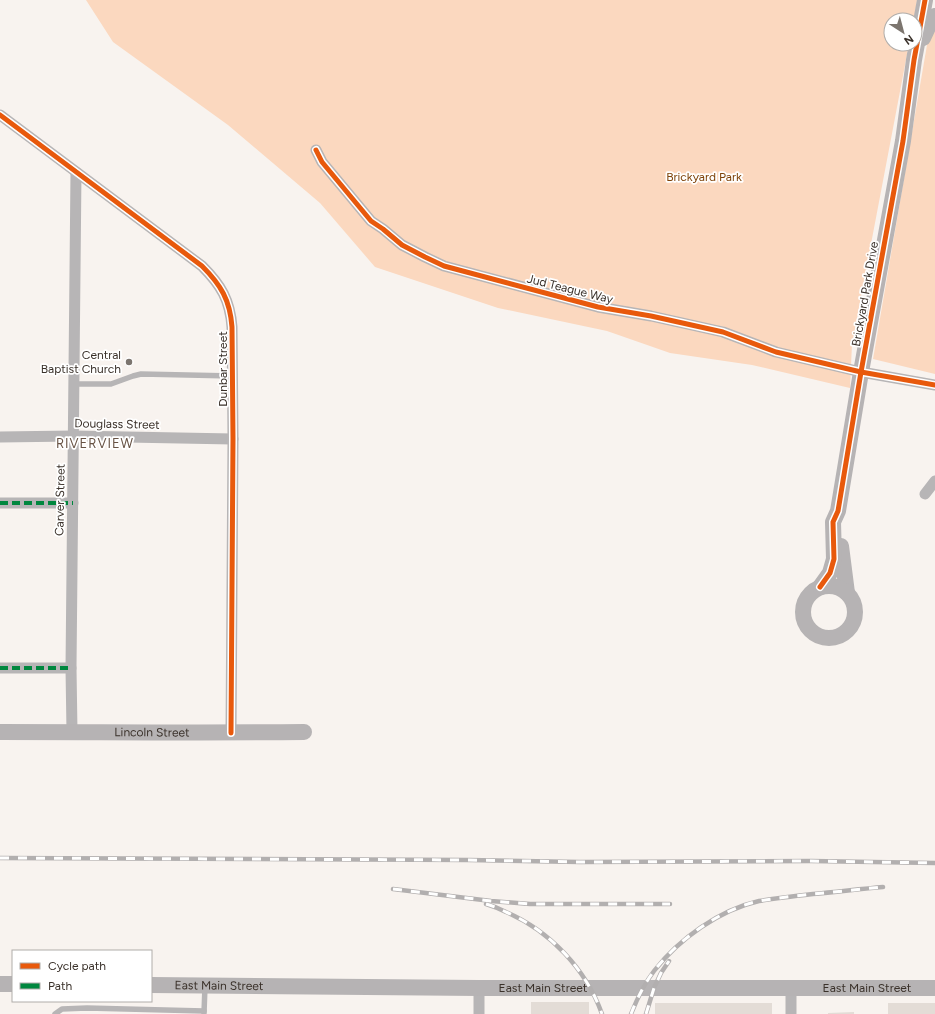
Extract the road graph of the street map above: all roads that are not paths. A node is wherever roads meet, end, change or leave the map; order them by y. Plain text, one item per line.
1 (925, 0) edge
2 (935, 16) edge
3 (914, 60) junction
4 (0, 115) edge
5 (316, 150) dead end
6 (76, 172) junction
7 (861, 372) junction
8 (233, 376) junction
9 (74, 384) junction
10 (935, 385) edge
11 (73, 436) junction
12 (0, 437) edge
13 (233, 439) junction
14 (935, 481) edge
15 (925, 494) dead end
16 (0, 503) edge
17 (73, 503) junction
18 (838, 511) junction
19 (820, 587) junction
20 (847, 593) junction
21 (0, 668) edge
22 (71, 668) junction
23 (0, 732) edge
24 (72, 732) junction
25 (304, 732) dead end
26 (231, 733) junction
27 (0, 984) edge
28 (12, 984) edge
29 (152, 985) edge
30 (205, 986) junction
31 (479, 988) junction
32 (791, 988) junction
33 (935, 988) edge
34 (204, 1013) edge
35 (55, 1014) edge
36 (479, 1014) edge
37 (791, 1014) edge

1 - 3 street, Brickyard Park Drive
2 - 3 street
3 - 7 street, Brickyard Park Drive
4 - 6 street, Dunbar Street
5 - 7 street, Jud Teague Way
6 - 8 street, Dunbar Street
6 - 9 street, Carver Street
7 - 10 street, Jud Teague Way
7 - 18 street, Brickyard Park Drive
8 - 9 lane
8 - 13 street, Dunbar Street
9 - 11 street, Carver Street
11 - 12 street, Douglass Street
11 - 13 street, Douglass Street
11 - 17 street, Carver Street
13 - 26 street, Dunbar Street
14 - 15 street
16 - 17 street
17 - 22 street, Carver Street
18 - 19 street, Brickyard Park Drive
18 - 20 street, Brickyard Park Drive
19 - 20 street
19 - 20 street
21 - 22 street
22 - 24 street, Carver Street
23 - 24 street, Lincoln Street
24 - 26 street, Lincoln Street
25 - 26 street, Lincoln Street
27 - 28 street
29 - 30 street, East Main Street
30 - 31 street, East Main Street
30 - 34 lane
31 - 32 street, East Main Street
31 - 36 street
32 - 33 street, East Main Street
32 - 37 street
34 - 35 lane

